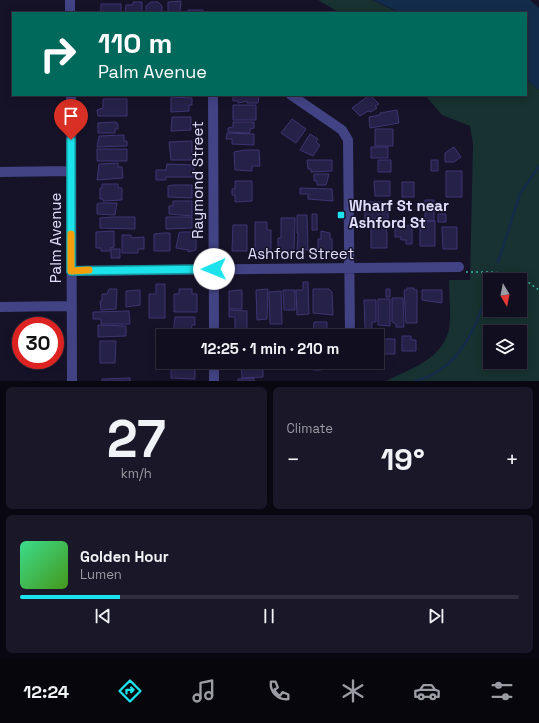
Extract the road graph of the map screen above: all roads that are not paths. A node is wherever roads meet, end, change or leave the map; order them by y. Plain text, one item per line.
1 (70, 0) edge
2 (70, 12) edge
3 (71, 96) edge
4 (213, 96) edge
5 (292, 96) edge
6 (71, 171) junction
7 (0, 172) edge
8 (459, 267) road end
9 (350, 268) junction
10 (214, 269) junction
11 (71, 271) junction
12 (71, 306) junction
13 (0, 307) edge
14 (214, 329) edge
15 (350, 329) edge
16 (214, 369) edge
17 (72, 381) edge
18 (214, 381) edge

1 - 2 street
3 - 6 street, Palm Avenue
4 - 10 street, Raymond Street
5 - 9 street
6 - 7 street
6 - 11 street, Palm Avenue
8 - 9 street, Ashford Street
9 - 10 street, Ashford Street
9 - 15 street
10 - 11 street, Ashford Street
10 - 14 street, Raymond Street
11 - 12 street, Palm Avenue
12 - 13 street
12 - 17 street, Palm Avenue
16 - 18 street

